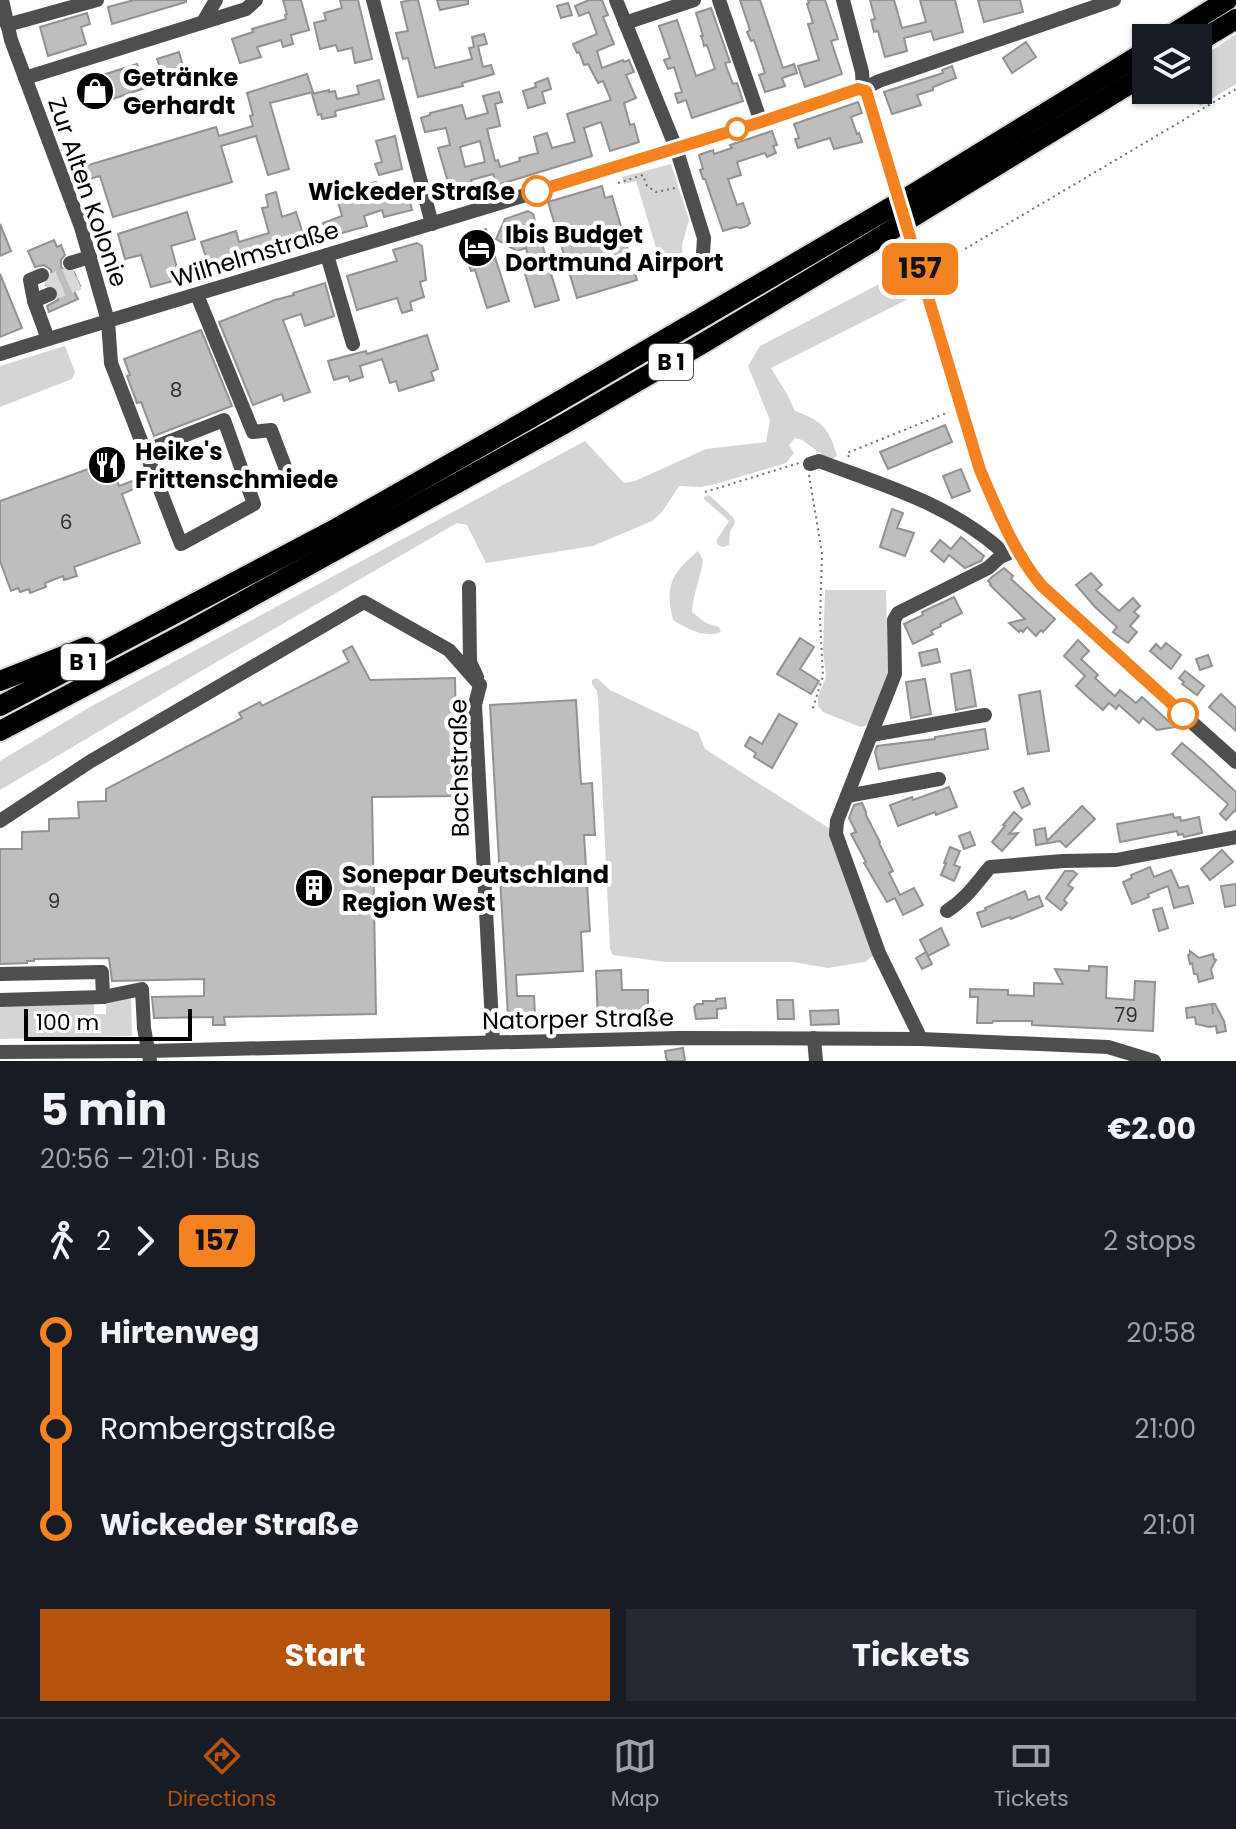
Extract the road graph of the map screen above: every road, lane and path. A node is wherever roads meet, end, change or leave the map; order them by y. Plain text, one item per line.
1 (2, 0) edge
2 (97, 0) edge
3 (216, 0) edge
4 (256, 0) edge
5 (373, 0) edge
6 (616, 0) edge
7 (694, 0) edge
8 (719, 0) edge
9 (843, 0) edge
10 (1114, 0) edge
11 (1227, 0) edge
12 (1236, 19) edge
13 (203, 22) junction
14 (625, 23) junction
15 (1188, 24) edge
16 (7, 25) junction
17 (1212, 34) edge
18 (1132, 60) edge
19 (25, 78) junction
20 (1132, 83) edge
21 (863, 89) junction
22 (1236, 89) edge
23 (761, 122) junction
24 (676, 148) junction
25 (618, 183) dead end
26 (687, 184) junction
27 (432, 224) junction
28 (703, 254) dead end
29 (327, 255) junction
30 (918, 265) junction
31 (93, 267) junction
32 (40, 288) dead end
33 (197, 295) junction
34 (108, 321) junction
35 (48, 339) junction
36 (353, 344) dead end
37 (0, 354) edge
38 (961, 407) junction
39 (145, 451) junction
40 (810, 464) junction
41 (287, 472) dead end
42 (861, 478) junction
43 (705, 492) dead end
44 (1018, 549) junction
45 (469, 587) dead end
46 (165, 618) junction
47 (0, 681) edge
48 (480, 685) junction
49 (0, 706) edge
50 (812, 711) dead end
51 (37, 713) junction
52 (985, 715) dead end
53 (0, 731) edge
54 (871, 735) junction
55 (0, 747) edge
56 (1236, 762) edge
57 (939, 779) dead end
58 (847, 796) junction
59 (0, 821) edge
60 (1236, 837) edge
61 (947, 911) dead end
62 (0, 974) edge
63 (103, 997) junction
64 (0, 1000) edge
65 (814, 1038) junction
66 (921, 1039) junction
67 (493, 1042) junction
68 (0, 1052) edge
69 (313, 1054) edge
70 (149, 1056) edge
71 (816, 1061) edge
72 (1154, 1061) edge

1 - 16 street, Zur Alten Kolonie
2 - 16 street
3 - 13 street
4 - 13 street, Zur Alten Kolonie
5 - 27 street
6 - 14 street
7 - 14 street
8 - 23 street
9 - 21 street
10 - 21 street, Wilhelmstraße
11 - 15 highway
12 - 17 highway
13 - 19 street, Zur Alten Kolonie
14 - 24 street
16 - 19 street, Zur Alten Kolonie
18 - 46 highway, B 1
19 - 31 street, Zur Alten Kolonie
20 - 51 highway, B 1
21 - 23 street, Wilhelmstraße
21 - 30 street, bridge
22 - 30 path
23 - 24 street, Wilhelmstraße
24 - 26 street
24 - 27 street, Wilhelmstraße
25 - 26 path
26 - 28 street
27 - 29 street, Wilhelmstraße
29 - 33 street, Wilhelmstraße
29 - 36 street
30 - 38 street
31 - 31 street
31 - 34 street, Zur Alten Kolonie
32 - 35 street
33 - 34 street, Wilhelmstraße
33 - 41 street
34 - 35 street, Wilhelmstraße
34 - 39 street, Zur Alten Kolonie
35 - 37 street, Wilhelmstraße
38 - 42 path
38 - 44 street
39 - 39 street, Zur Alten Kolonie
40 - 42 street
40 - 43 path
40 - 50 path
42 - 44 street
44 - 54 street
44 - 56 street
45 - 48 street
46 - 47 highway
46 - 49 highway, B 1
48 - 59 street
48 - 67 street, Bachstraße
51 - 53 highway, B 1
51 - 55 highway
52 - 54 street
54 - 58 street
57 - 58 street
58 - 66 street
60 - 61 street
62 - 63 street
63 - 64 street
63 - 70 street
65 - 66 street, Natorper Straße
65 - 67 street, Natorper Straße
65 - 71 street
66 - 72 street, Natorper Straße
67 - 69 street, Natorper Straße
68 - 70 street, Natorper Straße
69 - 70 street, Natorper Straße

